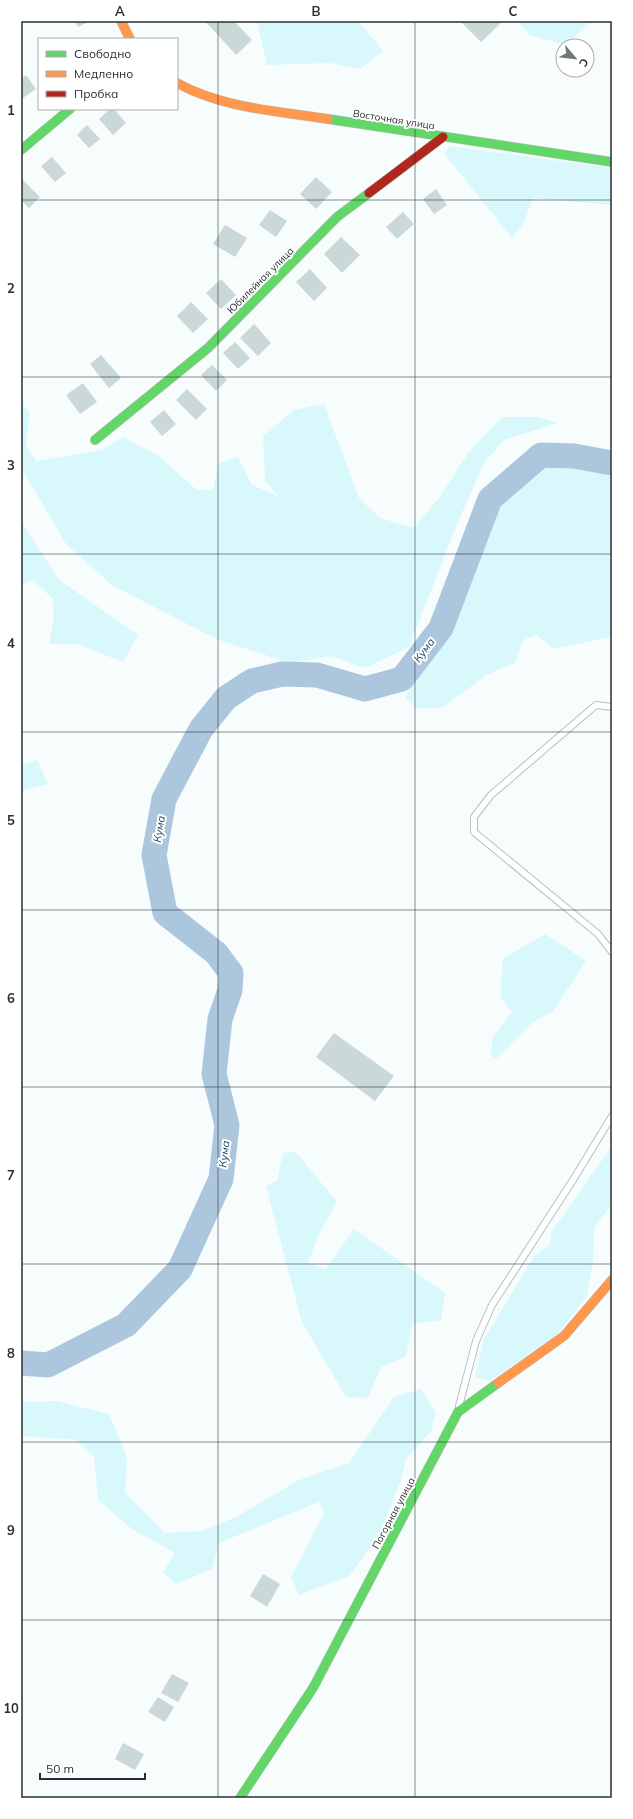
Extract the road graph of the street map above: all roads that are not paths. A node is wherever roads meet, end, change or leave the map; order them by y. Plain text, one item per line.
1 (120, 21) edge
2 (129, 38) edge
3 (178, 84) edge
4 (69, 110) edge
5 (443, 137) junction
6 (21, 150) edge
7 (612, 162) edge
8 (95, 440) dead end
9 (612, 707) edge
10 (612, 952) edge
11 (612, 1116) edge
12 (612, 1280) edge
13 (458, 1412) junction
14 (240, 1798) edge

1 - 2 street
3 - 5 street, Восточная улица
4 - 6 street
5 - 7 street, Восточная улица
5 - 8 street, Юбилейная улица
9 - 10 lane
11 - 13 lane
12 - 13 street, Погорная улица
13 - 14 street, Погорная улица

